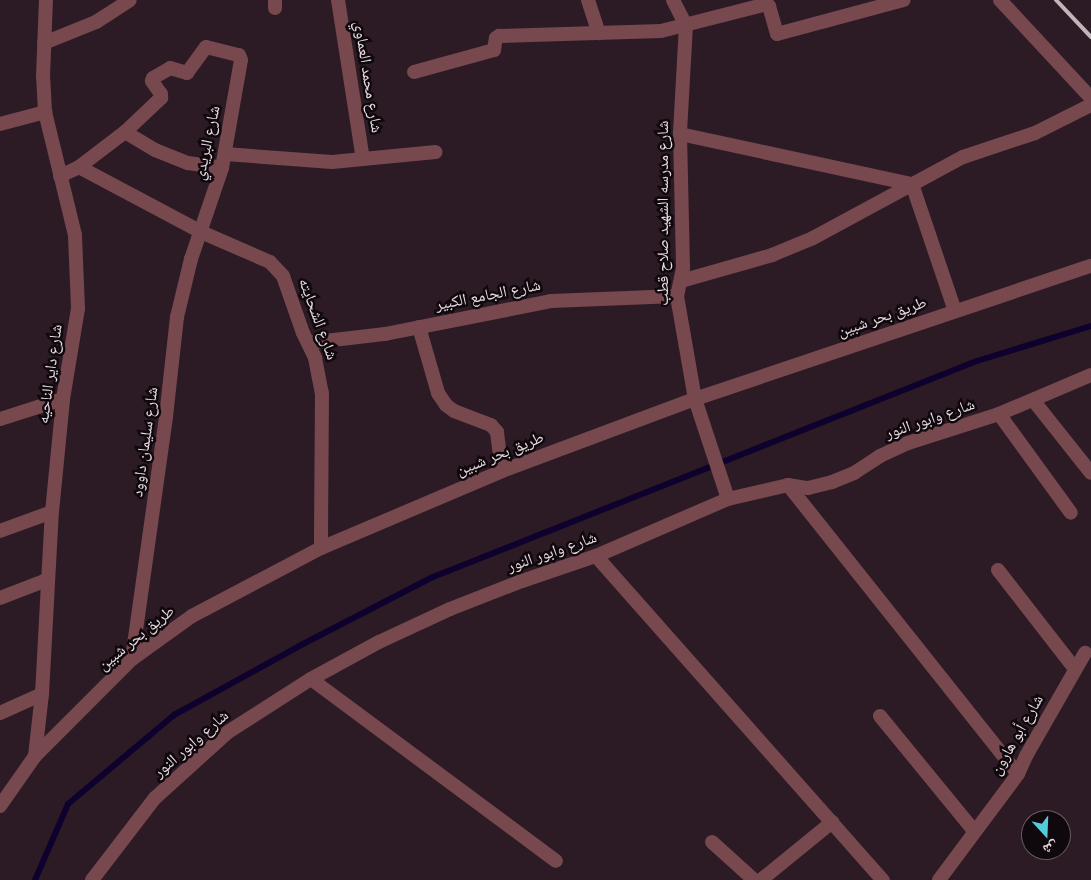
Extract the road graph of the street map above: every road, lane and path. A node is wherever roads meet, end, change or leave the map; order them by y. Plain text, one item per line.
1 (46, 0) edge
2 (130, 0) edge
3 (338, 0) edge
4 (588, 0) edge
5 (673, 0) edge
6 (904, 0) edge
7 (1000, 0) edge
8 (686, 25) junction
9 (599, 33) junction
10 (44, 43) junction
11 (414, 72) dead end
12 (1091, 98) edge
13 (1091, 105) edge
14 (45, 112) junction
15 (0, 124) edge
16 (125, 132) junction
17 (680, 134) junction
18 (436, 152) dead end
19 (225, 154) junction
20 (363, 159) junction
21 (79, 168) junction
22 (222, 168) junction
23 (60, 176) junction
24 (912, 184) junction
25 (202, 232) junction
26 (1091, 266) edge
27 (681, 281) junction
28 (677, 296) junction
29 (955, 311) junction
30 (419, 327) junction
31 (308, 342) junction
32 (1091, 375) edge
33 (63, 398) junction
34 (695, 399) junction
35 (1033, 400) junction
36 (999, 414) junction
37 (0, 419) edge
38 (502, 471) junction
39 (1091, 473) edge
40 (788, 485) junction
41 (728, 499) junction
42 (52, 512) junction
43 (1071, 513) dead end
44 (0, 530) edge
45 (321, 548) junction
46 (596, 556) junction
47 (998, 570) dead end
48 (48, 580) junction
49 (0, 598) edge
50 (1085, 653) dead end
51 (132, 659) junction
52 (1075, 669) junction
53 (311, 679) junction
54 (42, 694) junction
55 (0, 713) edge
56 (880, 716) dead end
57 (35, 756) junction
58 (1018, 774) junction
59 (4, 795) edge
60 (0, 806) edge
61 (832, 822) junction
62 (974, 832) junction
63 (712, 842) dead end
64 (556, 861) dead end
65 (92, 880) edge
66 (754, 880) edge
67 (760, 880) edge
68 (883, 880) edge
69 (939, 880) edge

1 - 10 street, شارع داير الناحيه
2 - 10 street
3 - 20 street, شارع محمد العماوي
4 - 9 street
5 - 8 street
6 - 8 street
7 - 12 street
8 - 9 street
8 - 17 street, شارع مدرسه الشهيد صلاح قطب
9 - 11 street
10 - 14 street, شارع داير الناحيه
13 - 24 street
14 - 15 street
14 - 23 street, شارع داير الناحيه
16 - 19 street, شارع البريدي
16 - 21 street
16 - 22 street
17 - 24 street
17 - 27 street, شارع مدرسه الشهيد صلاح قطب
18 - 20 street
19 - 20 street
19 - 22 street, شارع البريدي
21 - 23 street
21 - 25 street, شارع الشحايته
22 - 25 street, شارع البريدي
23 - 33 street, شارع داير الناحيه
24 - 27 street
24 - 29 street
25 - 31 street, شارع الشحايته
25 - 51 street, شارع سليمان داوود
26 - 29 street, طريق بحر شبين
27 - 28 street, شارع مدرسه الشهيد صلاح قطب
28 - 30 street, شارع الجامع الكبير
28 - 34 street, شارع مدرسه الشهيد صلاح قطب
29 - 34 street, طريق بحر شبين
30 - 31 street, شارع الجامع الكبير
30 - 38 street
31 - 45 street, شارع الشحايته
32 - 35 street, شارع وابور النور
33 - 37 street
33 - 42 street, شارع داير الناحيه
34 - 38 street, طريق بحر شبين
34 - 41 street, شارع مدرسه الشهيد صلاح قطب
35 - 36 street, شارع وابور النور
35 - 39 street
36 - 40 street, شارع وابور النور
36 - 43 street
38 - 45 street, طريق بحر شبين
40 - 41 street, شارع وابور النور
40 - 58 street
41 - 46 street, شارع وابور النور
42 - 44 street
42 - 48 street, شارع داير الناحيه
45 - 51 street, طريق بحر شبين
46 - 53 street, شارع وابور النور
46 - 61 street
47 - 52 street
48 - 49 street
48 - 54 street, شارع داير الناحيه
50 - 52 street, شارع أبو هارون
51 - 57 street, طريق بحر شبين
52 - 58 street, شارع أبو هارون
53 - 64 street
53 - 65 street, شارع وابور النور
54 - 55 street
54 - 57 street, شارع داير الناحيه
56 - 62 street
57 - 59 street, طريق بحر شبين
58 - 62 street, شارع أبو هارون
59 - 60 street, طريق بحر شبين
61 - 67 street
61 - 68 street
62 - 69 street, شارع أبو هارون
63 - 66 street

